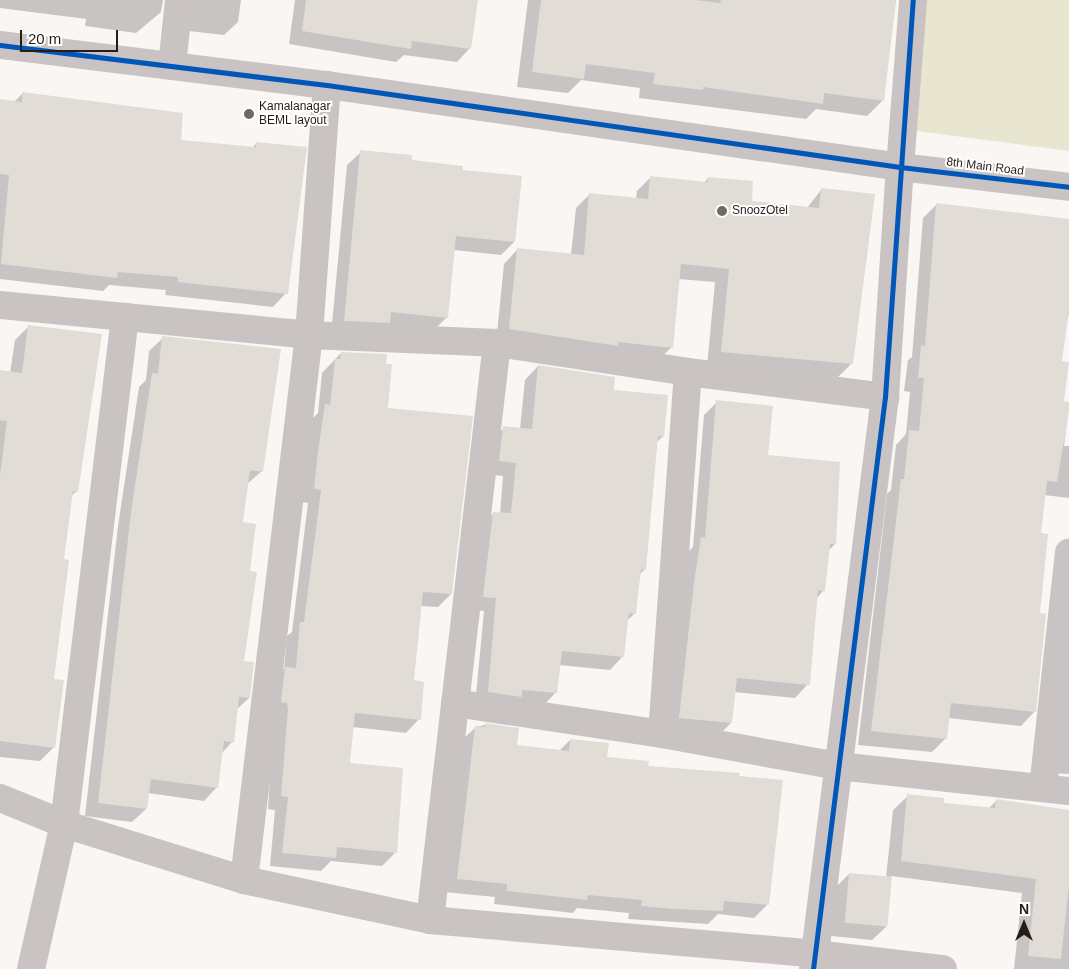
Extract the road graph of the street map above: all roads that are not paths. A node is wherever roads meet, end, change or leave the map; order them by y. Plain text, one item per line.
1 (179, 0) edge
2 (913, 0) edge
3 (0, 45) edge
4 (172, 66) junction
5 (327, 85) junction
6 (900, 167) junction
7 (1069, 187) edge
8 (0, 306) edge
9 (125, 317) junction
10 (309, 335) junction
11 (497, 343) junction
12 (688, 372) junction
13 (885, 397) junction
14 (1069, 552) edge
15 (1066, 606) edge
16 (456, 703) junction
17 (662, 734) junction
18 (838, 766) junction
19 (1056, 789) edge
20 (0, 798) edge
21 (64, 824) junction
22 (244, 880) junction
23 (430, 920) junction
24 (814, 961) edge
25 (31, 969) edge
26 (943, 969) edge

1 - 4 street
2 - 6 street
3 - 4 street, 8th Main Road
4 - 5 street, 8th Main Road
5 - 6 street, 8th Main Road
5 - 10 street
6 - 7 street, 8th Main Road
6 - 13 street
8 - 9 street
9 - 10 street
9 - 21 street
10 - 11 street
10 - 22 street
11 - 12 street
11 - 16 street
12 - 13 street
12 - 17 street
13 - 18 street
14 - 15 street
15 - 19 street
16 - 17 street
16 - 23 street
17 - 18 street
18 - 19 street
18 - 24 street
20 - 21 street
21 - 22 street
21 - 25 street
22 - 23 street
23 - 24 street
24 - 26 street

